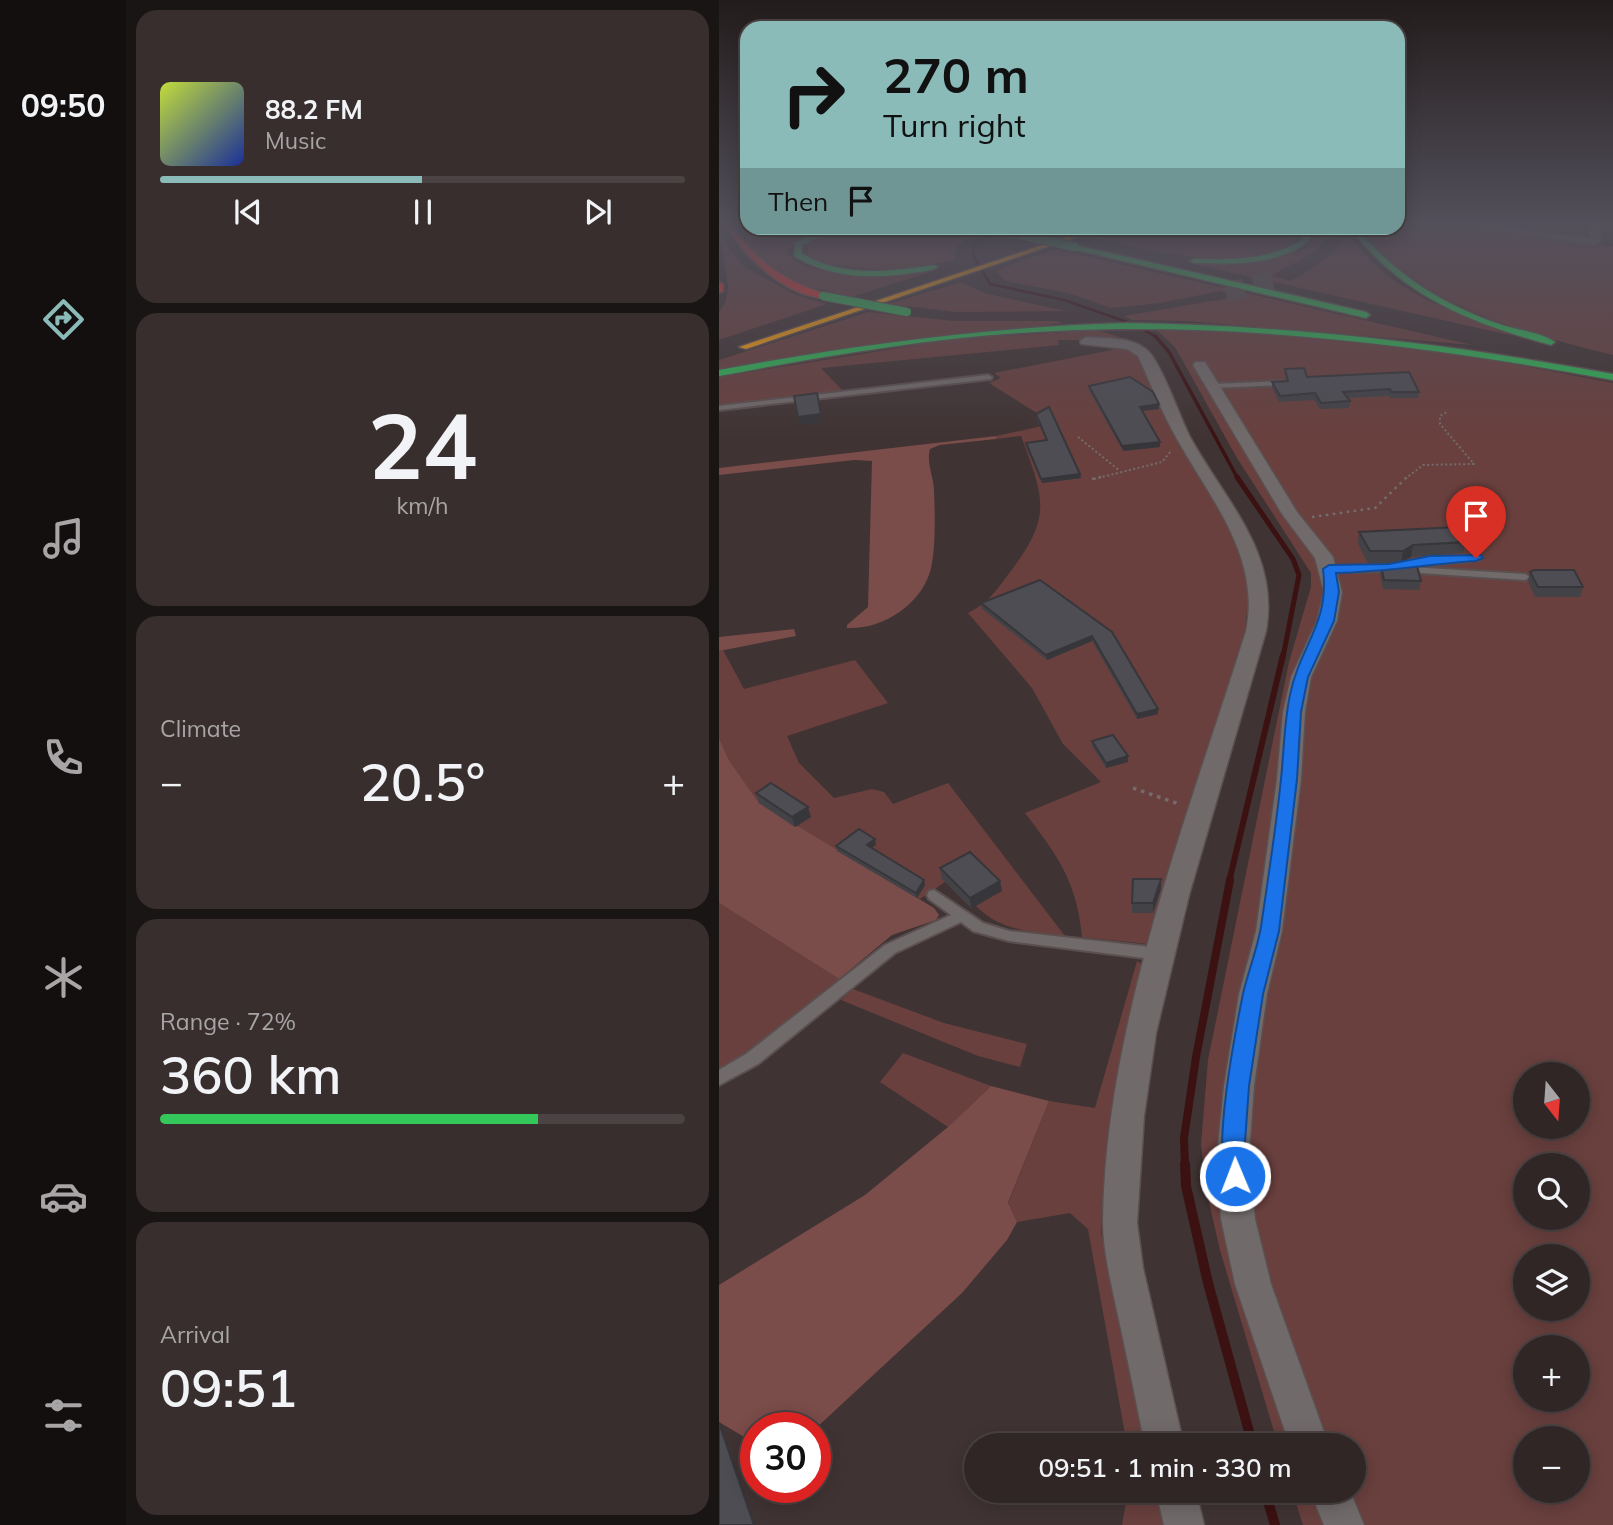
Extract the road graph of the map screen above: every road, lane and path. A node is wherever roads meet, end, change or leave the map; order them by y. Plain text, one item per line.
1 (829, 297) edge
2 (872, 297) edge
3 (1306, 297) edge
4 (1431, 297) edge
5 (1140, 309) dead end
6 (926, 313) dead end
7 (1387, 316) dead end
8 (978, 317) dead end
9 (1457, 327) dead end
10 (1439, 331) dead end
11 (1079, 334) junction
12 (732, 345) dead end
13 (1572, 348) dead end
14 (1613, 365) edge
15 (719, 373) edge
16 (1206, 375) joint
17 (1613, 376) edge
18 (988, 377) dead end
19 (1283, 383) edge
20 (719, 408) edge
21 (1447, 412) dead end
22 (1078, 437) dead end
23 (1190, 448) junction
24 (1120, 471) junction
25 (1092, 479) dead end
26 (1294, 519) junction
27 (1476, 558) dead end
28 (1389, 568) junction
29 (1329, 569) junction
30 (1525, 577) dead end
31 (1133, 788) dead end
32 (1200, 814) junction
33 (934, 895) dead end
34 (960, 917) junction
35 (1161, 954) junction
36 (719, 1077) edge
37 (1162, 1433) edge
38 (1305, 1433) edge
39 (1179, 1503) edge
40 (1335, 1503) edge
41 (1184, 1525) edge
42 (1344, 1525) edge

1 - 6 highway, bridge
2 - 12 highway
3 - 7 highway
4 - 13 highway
5 - 8 highway
9 - 14 highway
10 - 17 highway
11 - 15 highway
11 - 17 highway
11 - 23 street
16 - 19 lane
16 - 26 street
18 - 20 lane
21 - 26 path
22 - 24 path
23 - 24 path
23 - 32 street
24 - 25 path
26 - 29 street
27 - 28 lane
28 - 29 lane
28 - 30 lane
29 - 38 street
31 - 32 path
32 - 35 street
33 - 34 lane
34 - 35 lane
34 - 36 lane
35 - 37 street
39 - 41 street
40 - 42 street

